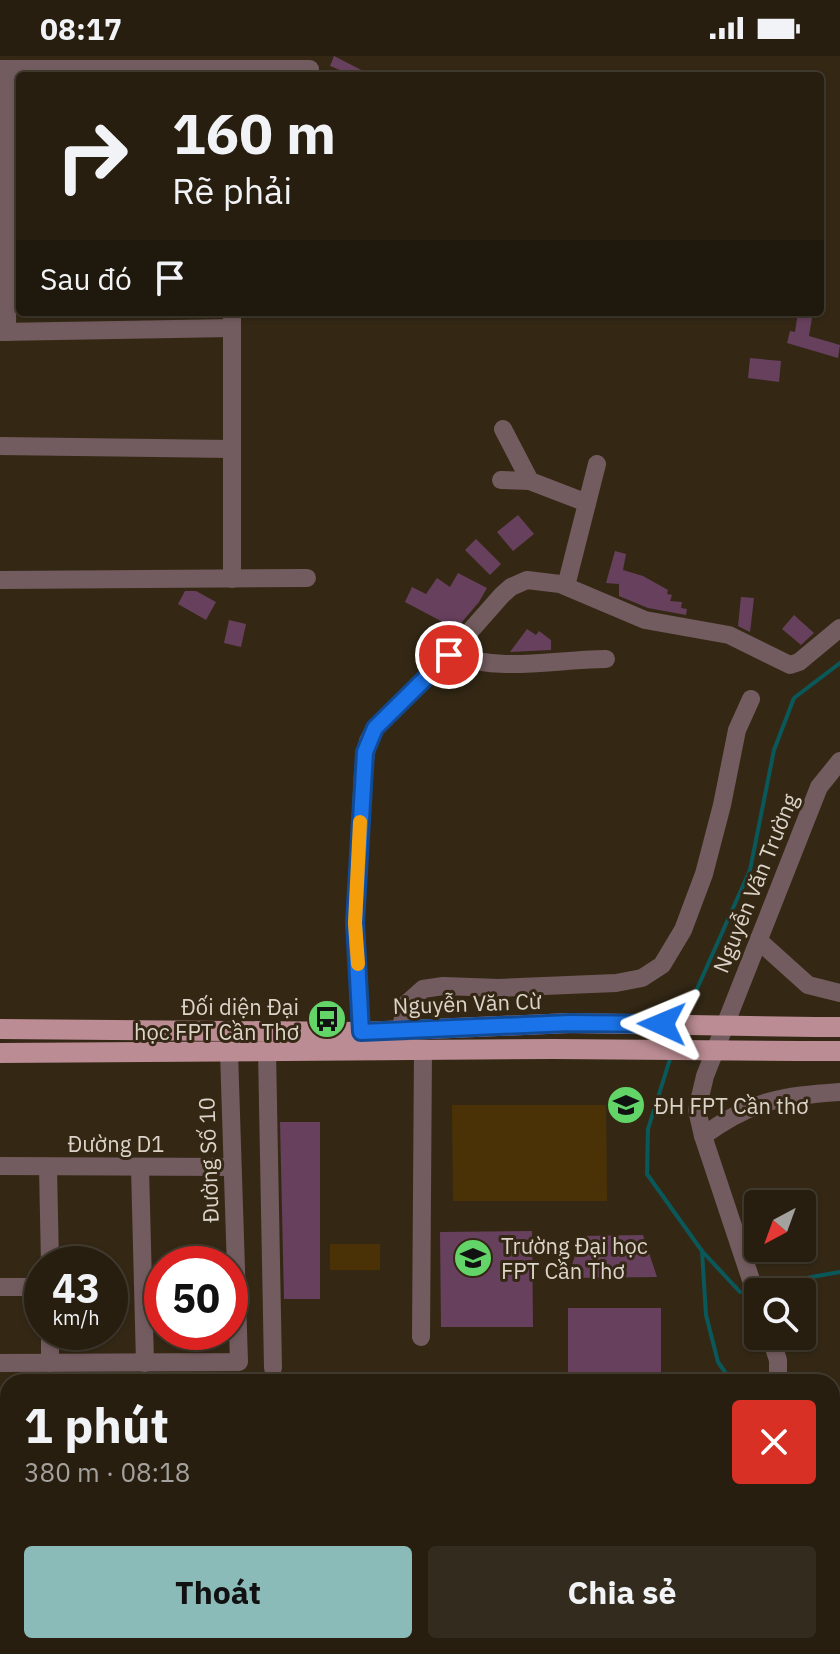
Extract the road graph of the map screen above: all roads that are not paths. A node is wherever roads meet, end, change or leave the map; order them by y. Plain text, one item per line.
1 (115, 67) edge
2 (232, 67) edge
3 (4, 69) edge
4 (310, 69) dead end
5 (232, 320) edge
6 (116, 321) edge
7 (4, 332) edge
8 (503, 429) dead end
9 (0, 446) edge
10 (232, 449) junction
11 (597, 464) dead end
12 (501, 480) dead end
13 (530, 481) junction
14 (587, 503) junction
15 (307, 578) dead end
16 (232, 579) junction
17 (0, 580) edge
18 (566, 586) junction
19 (840, 628) edge
20 (449, 655) junction
21 (606, 659) dead end
22 (751, 699) dead end
23 (840, 761) edge
24 (758, 940) junction
25 (840, 993) edge
26 (840, 1027) edge
27 (0, 1029) edge
28 (401, 1030) junction
29 (229, 1031) junction
30 (361, 1032) junction
31 (423, 1050) junction
32 (267, 1051) junction
33 (840, 1051) edge
34 (229, 1052) junction
35 (0, 1053) edge
36 (840, 1092) edge
37 (703, 1136) junction
38 (0, 1166) edge
39 (48, 1167) junction
40 (232, 1167) junction
41 (140, 1168) junction
42 (50, 1246) edge
43 (750, 1278) edge
44 (0, 1287) edge
45 (24, 1287) edge
46 (421, 1337) dead end
47 (50, 1350) edge
48 (775, 1350) edge
49 (0, 1363) edge
50 (50, 1363) junction
51 (145, 1363) junction
52 (273, 1368) dead end
53 (778, 1374) edge

1 - 2 street
1 - 3 street
2 - 4 street
3 - 7 street
5 - 6 street
5 - 10 street
6 - 7 street
8 - 13 street
9 - 10 street
10 - 16 street
11 - 14 street
12 - 13 street
13 - 14 street
14 - 18 street
15 - 16 street
16 - 17 street
18 - 19 street
18 - 20 street
20 - 21 street
20 - 30 street
22 - 28 street
23 - 24 street, Nguyễn Văn Trường
24 - 25 street
24 - 37 street, Nguyễn Văn Trường
26 - 28 main road, Nguyễn Văn Cừ, bridge
27 - 29 main road, Nguyễn Văn Cừ
28 - 30 main road, Nguyễn Văn Cừ
29 - 30 main road, Nguyễn Văn Cừ
29 - 34 main road
31 - 32 main road, Nguyễn Văn Cừ
31 - 33 main road, Nguyễn Văn Cừ, bridge
31 - 46 street
32 - 34 main road, Nguyễn Văn Cừ
32 - 52 street
34 - 35 main road, Nguyễn Văn Cừ
34 - 40 street, Đường Số 10
36 - 37 street
37 - 43 street, Nguyễn Văn Trường
38 - 39 street, Đường D1
39 - 41 street, Đường D1
39 - 42 street
40 - 41 street, Đường D1
40 - 51 street, Đường Số 10
41 - 51 street
44 - 45 street
47 - 50 street
48 - 53 street
49 - 50 street
50 - 51 street

